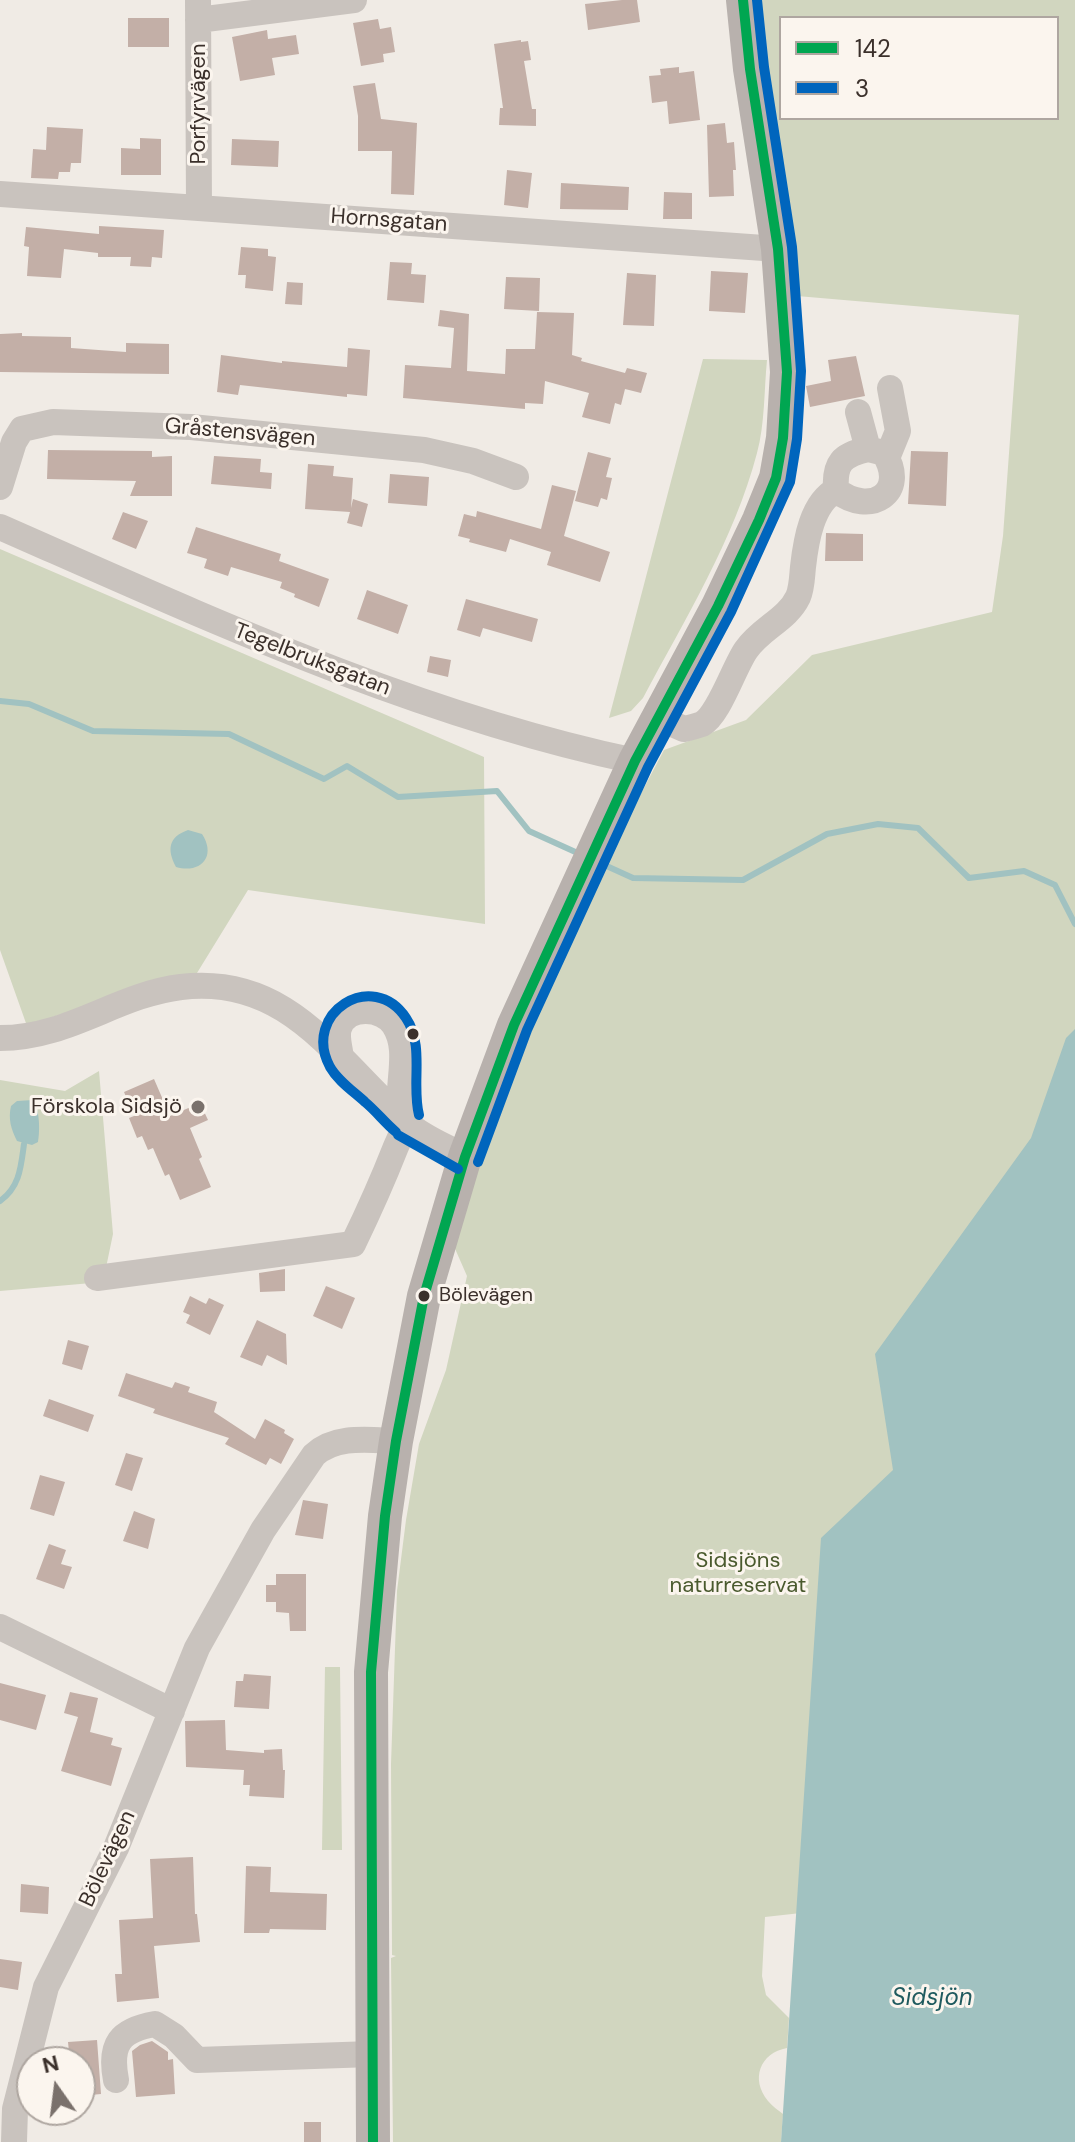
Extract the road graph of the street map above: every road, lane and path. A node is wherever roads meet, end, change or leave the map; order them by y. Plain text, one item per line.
1 (354, 0) edge
2 (743, 0) edge
3 (198, 10) edge
4 (0, 194) edge
5 (199, 208) junction
6 (778, 249) junction
7 (890, 388) dead end
8 (858, 412) dead end
9 (877, 453) junction
10 (516, 477) dead end
11 (0, 487) edge
12 (836, 490) junction
13 (0, 527) edge
14 (659, 718) junction
15 (635, 761) junction
16 (0, 1038) edge
17 (341, 1058) junction
18 (406, 1123) junction
19 (465, 1157) junction
20 (97, 1278) dead end
21 (396, 1441) junction
22 (0, 1627) edge
23 (172, 1711) junction
24 (372, 2054) junction
25 (116, 2080) dead end
26 (14, 2142) edge
27 (373, 2142) edge

1 - 3 street
2 - 6 main road
3 - 5 street, Porfyrvägen
4 - 5 street, Hornsgatan
5 - 6 street, Hornsgatan
6 - 14 main road
7 - 9 street
8 - 9 street
9 - 12 street
9 - 12 street
10 - 11 street, Gråstensvägen
12 - 14 street
13 - 15 street, Tegelbruksgatan
14 - 15 main road
15 - 19 main road
16 - 17 street
17 - 18 street
17 - 18 street
18 - 19 street
18 - 20 street
19 - 21 main road
21 - 23 street, Bölevägen
21 - 24 main road
22 - 23 street
23 - 26 street, Bölevägen
24 - 25 street
24 - 27 main road

